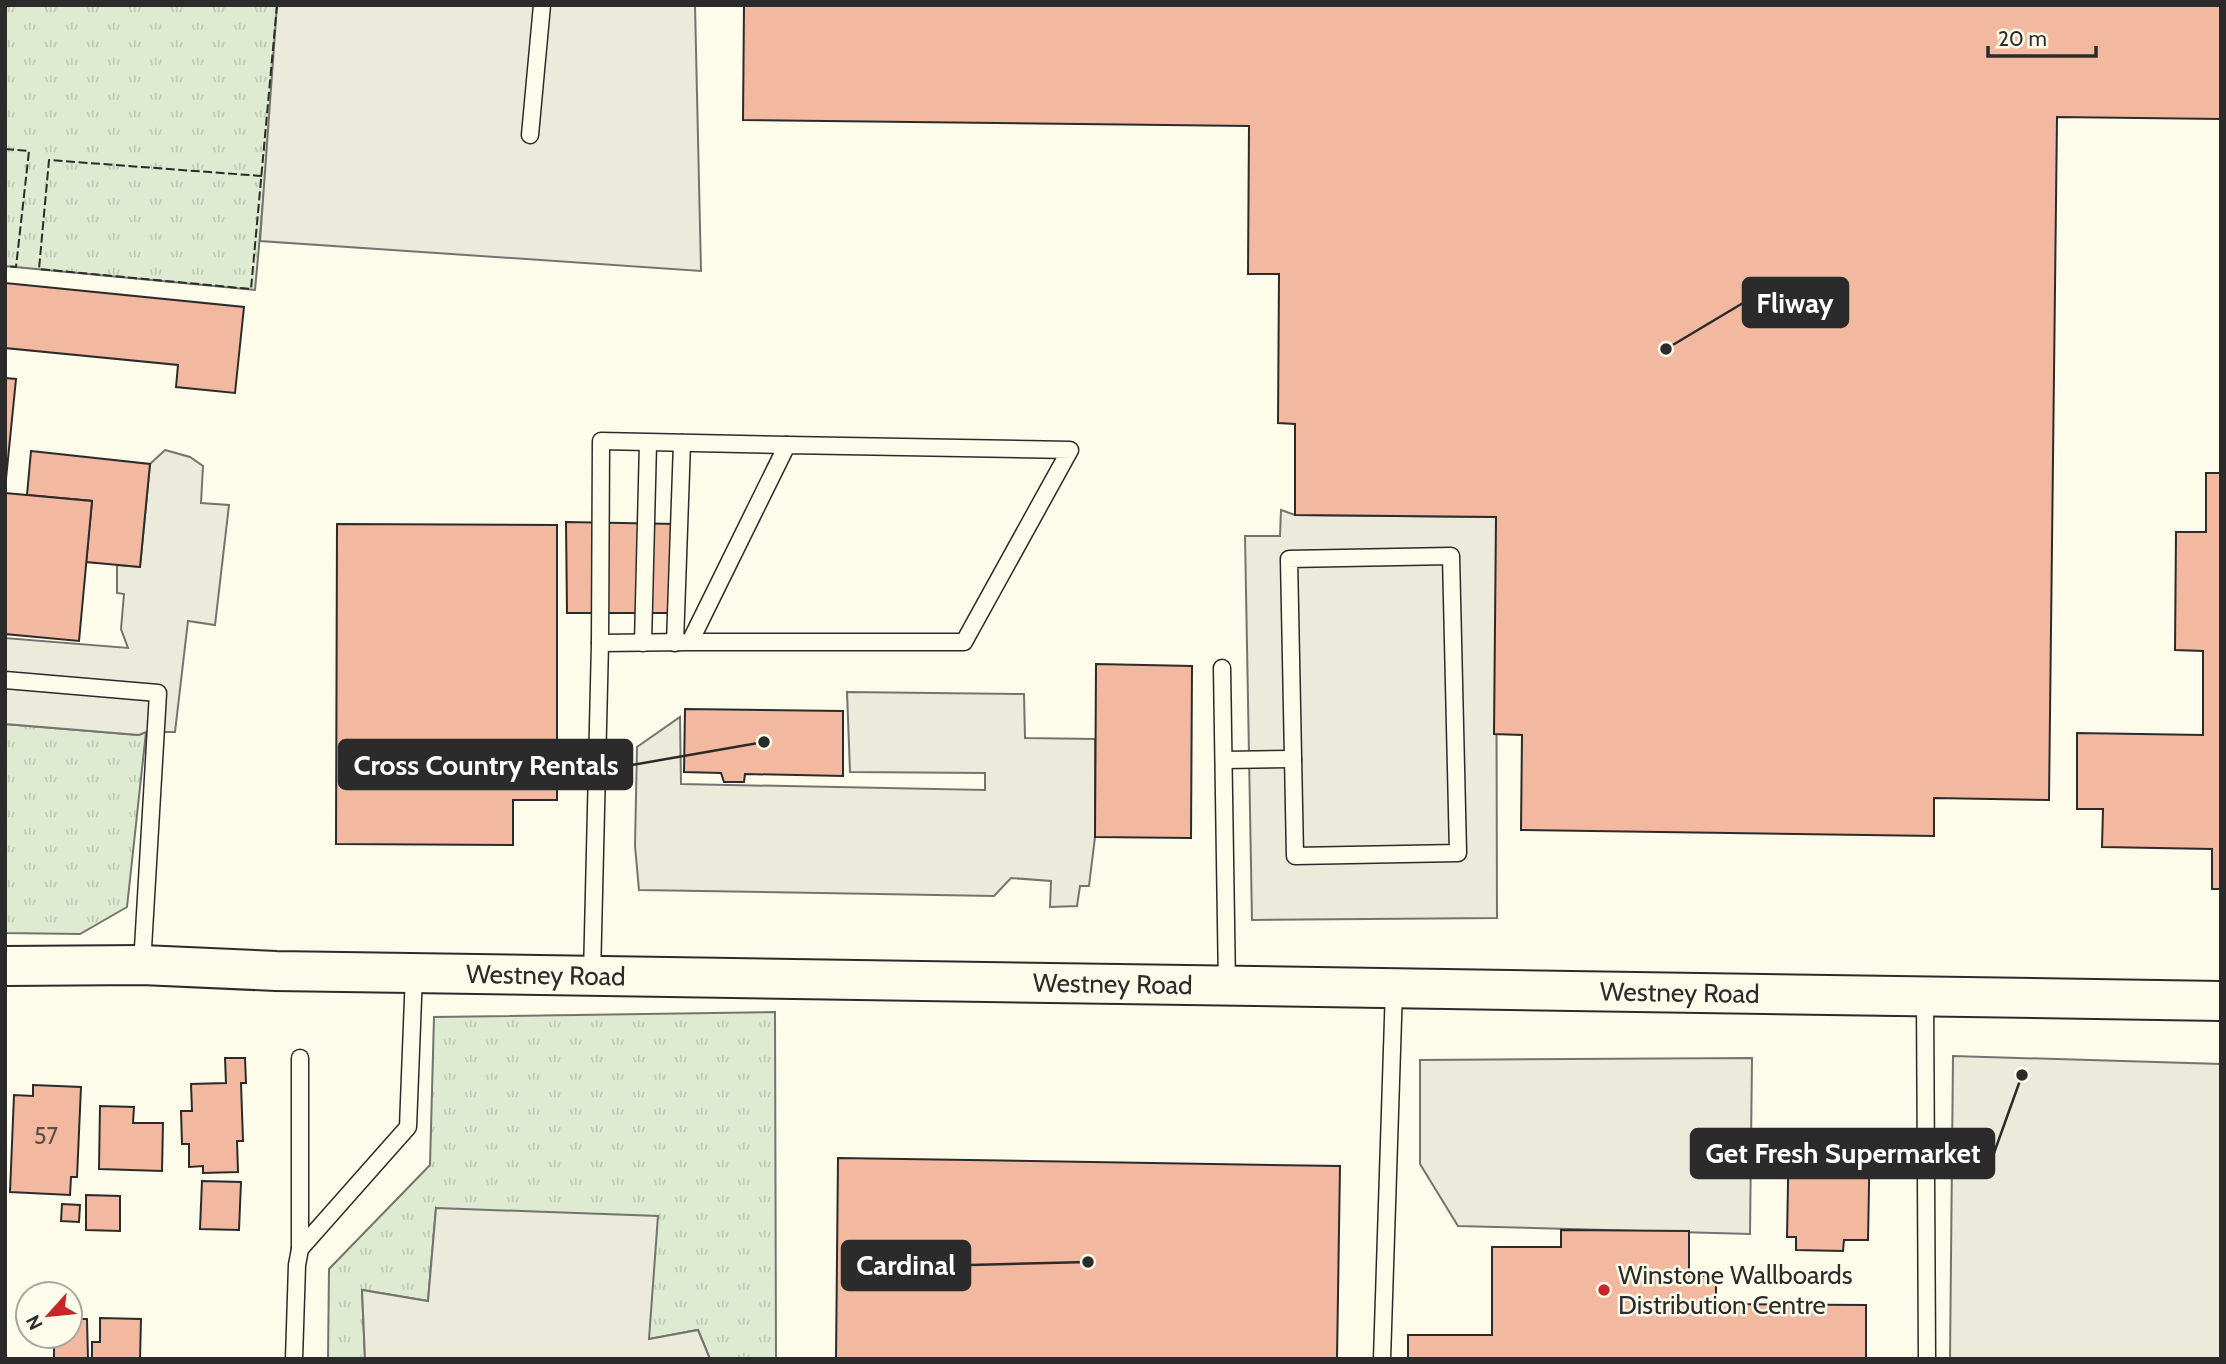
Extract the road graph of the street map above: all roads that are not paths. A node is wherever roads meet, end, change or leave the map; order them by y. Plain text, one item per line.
1 (542, 5) edge
2 (530, 135) dead end
3 (648, 443) junction
4 (682, 443) junction
5 (787, 445) junction
6 (600, 643) junction
7 (643, 643) junction
8 (682, 643) junction
9 (1222, 668) dead end
10 (5, 680) edge
11 (1293, 759) junction
12 (1224, 760) junction
13 (142, 965) junction
14 (5, 966) edge
15 (414, 974) junction
16 (592, 976) junction
17 (1227, 986) junction
18 (1394, 988) junction
19 (1925, 996) junction
20 (2221, 1001) edge
21 (300, 1058) dead end
22 (300, 1249) junction
23 (294, 1359) edge
24 (1382, 1359) edge
25 (1927, 1359) edge

1 - 2 lane
3 - 4 lane
3 - 6 lane
3 - 7 lane
4 - 5 lane
4 - 8 lane
5 - 8 lane
5 - 8 lane
6 - 7 lane
6 - 16 lane
7 - 8 lane
9 - 12 lane
10 - 13 lane
11 - 11 lane
11 - 12 lane
12 - 17 lane
13 - 14 street, Westney Road
13 - 15 street, Westney Road
15 - 16 street, Westney Road
15 - 22 lane
16 - 17 street, Westney Road
17 - 18 street, Westney Road
18 - 19 street, Westney Road
18 - 24 lane
19 - 20 street, Westney Road
19 - 25 lane
21 - 22 lane
22 - 23 lane

